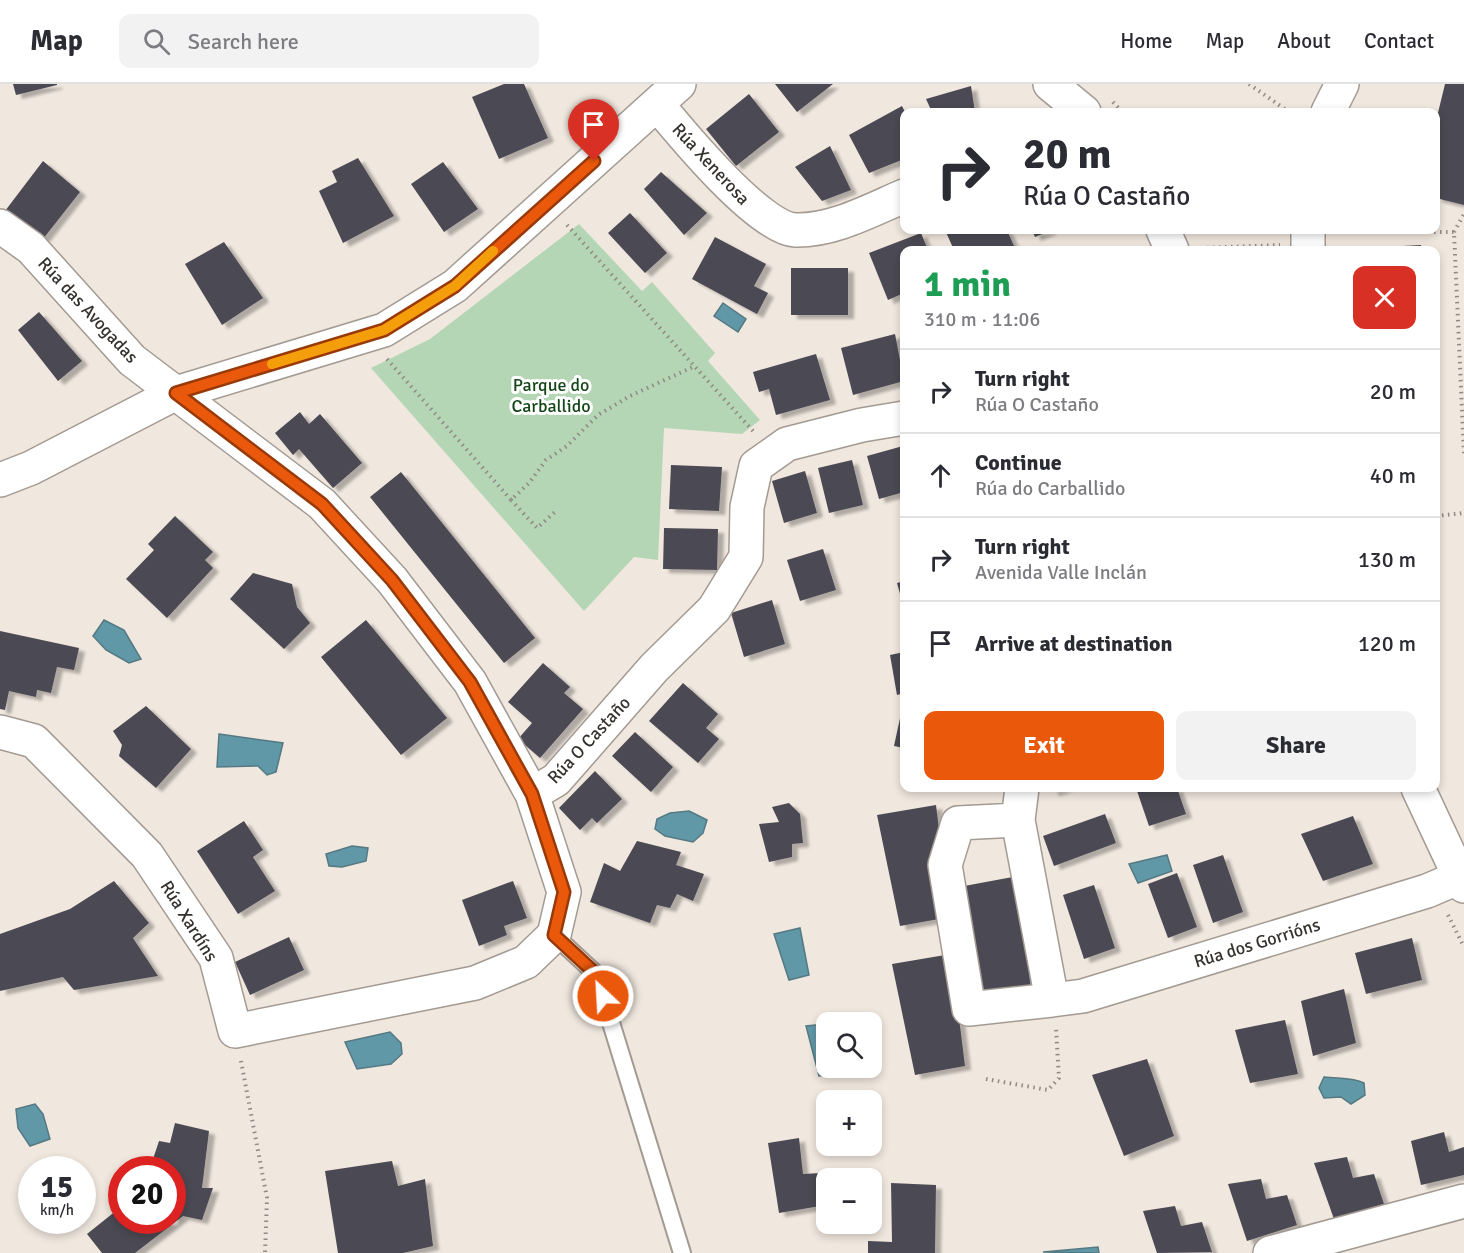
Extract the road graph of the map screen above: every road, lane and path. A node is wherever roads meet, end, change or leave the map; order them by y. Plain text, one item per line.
1 (1249, 84) edge
2 (1342, 84) edge
3 (668, 94) edge
4 (1283, 108) edge
5 (1330, 108) edge
6 (900, 198) edge
7 (547, 203) junction
8 (1464, 214) edge
9 (0, 226) edge
10 (1454, 232) junction
11 (1440, 233) edge
12 (1410, 234) edge
13 (1301, 239) edge
14 (1223, 246) edge
15 (368, 335) junction
16 (695, 366) junction
17 (176, 393) junction
18 (900, 419) edge
19 (1464, 454) edge
20 (772, 455) junction
21 (0, 480) edge
22 (512, 500) junction
23 (555, 512) dead end
24 (1464, 513) edge
25 (1440, 516) edge
26 (0, 732) edge
27 (1022, 792) edge
28 (1420, 792) edge
29 (532, 794) junction
30 (1018, 820) junction
31 (1462, 882) edge
32 (554, 935) junction
33 (1052, 1000) junction
34 (235, 1031) junction
35 (986, 1079) dead end
36 (1464, 1201) edge
37 (265, 1253) edge
38 (682, 1253) edge
39 (1269, 1253) edge

1 - 4 path
2 - 5 street
3 - 6 street, Rúa Xenerosa
3 - 7 street
7 - 15 street
7 - 16 path
8 - 10 path
9 - 17 street, Rúa das Avogadas
10 - 11 path
10 - 19 path
12 - 13 path
13 - 14 path
15 - 17 street
15 - 22 path
16 - 20 path
16 - 22 path
17 - 21 street
17 - 29 street, Rúa das Avogadas
18 - 20 street, Rúa O Castaño
20 - 29 street, Rúa O Castaño
22 - 23 path
24 - 25 path
26 - 34 street, Rúa Xardíns
27 - 30 street
28 - 31 street
29 - 32 street, Rúa O Castaño
30 - 33 street
30 - 33 street, Rúa dos Gorrións
31 - 33 street, Rúa dos Gorrións
32 - 34 street
32 - 38 lane
33 - 35 path
34 - 37 path
36 - 39 street

